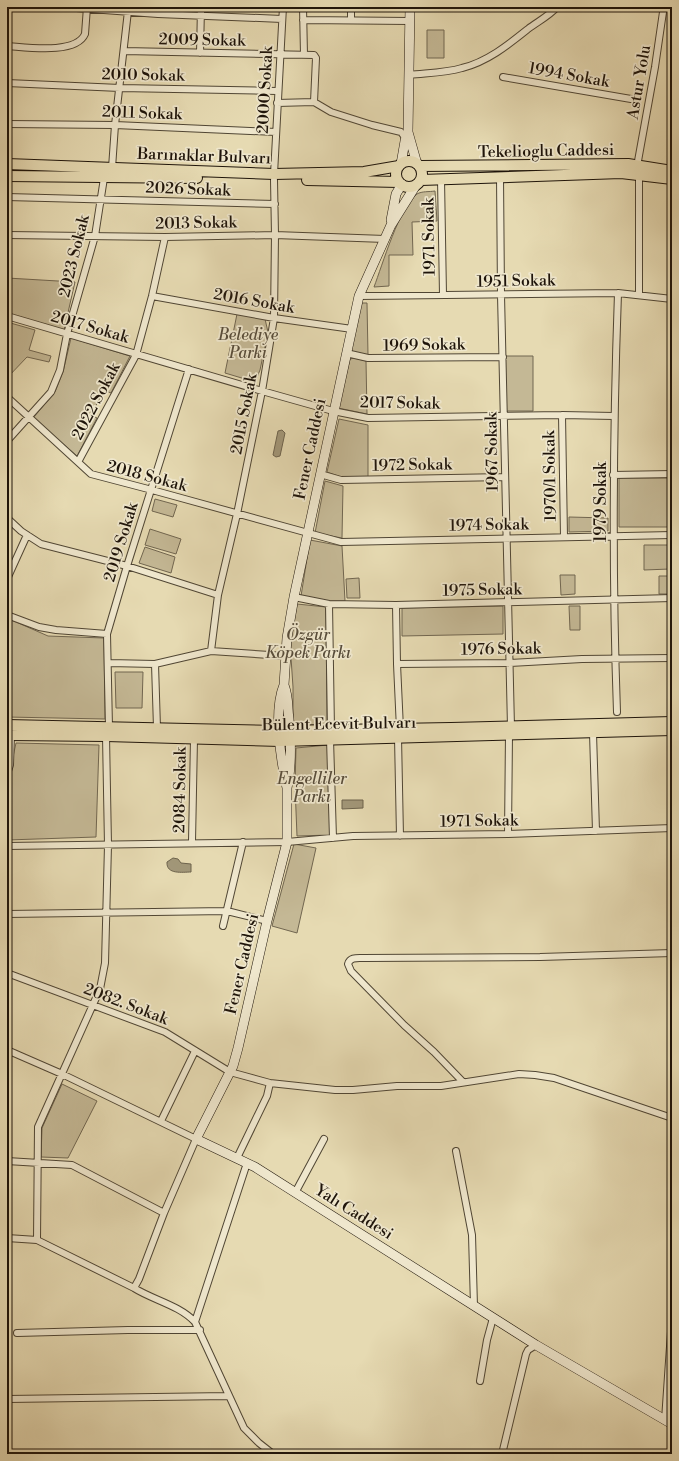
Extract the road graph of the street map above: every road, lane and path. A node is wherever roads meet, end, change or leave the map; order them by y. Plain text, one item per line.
1 (63, 7) edge
2 (87, 7) edge
3 (201, 7) edge
4 (283, 7) edge
5 (303, 7) edge
6 (351, 7) edge
7 (410, 7) edge
8 (557, 7) edge
9 (666, 7) edge
10 (129, 9) edge
11 (201, 16) junction
12 (282, 19) junction
13 (303, 20) junction
14 (351, 20) junction
15 (410, 21) junction
16 (7, 46) edge
17 (124, 52) junction
18 (200, 53) junction
19 (280, 55) junction
20 (304, 55) junction
21 (410, 75) junction
22 (503, 77) dead end
23 (7, 83) edge
24 (120, 88) junction
25 (277, 91) junction
26 (631, 100) dead end
27 (314, 102) junction
28 (277, 103) junction
29 (7, 124) edge
30 (115, 125) junction
31 (276, 132) junction
32 (406, 136) junction
33 (638, 161) dead end
34 (7, 164) edge
35 (400, 165) junction
36 (418, 165) junction
37 (112, 168) junction
38 (672, 171) edge
39 (639, 174) junction
40 (7, 176) edge
41 (500, 176) junction
42 (274, 177) junction
43 (104, 178) junction
44 (441, 179) junction
45 (672, 179) edge
46 (418, 182) junction
47 (400, 183) junction
48 (7, 197) edge
49 (101, 199) junction
50 (275, 204) junction
51 (391, 225) junction
52 (7, 235) edge
53 (276, 235) junction
54 (94, 236) junction
55 (165, 237) junction
56 (385, 239) junction
57 (618, 293) junction
58 (501, 294) junction
59 (443, 295) junction
60 (639, 295) junction
61 (152, 296) junction
62 (359, 296) junction
63 (672, 299) edge
64 (7, 316) edge
65 (274, 318) junction
66 (352, 329) junction
67 (67, 334) junction
68 (346, 353) junction
69 (136, 354) junction
70 (502, 357) junction
71 (189, 369) junction
72 (262, 391) junction
73 (7, 398) edge
74 (333, 411) junction
75 (562, 415) junction
76 (504, 416) junction
77 (614, 416) junction
78 (29, 418) junction
79 (7, 441) edge
80 (78, 462) junction
81 (320, 474) junction
82 (672, 474) edge
83 (613, 475) junction
84 (505, 477) junction
85 (152, 490) junction
86 (237, 514) junction
87 (7, 518) edge
88 (307, 532) junction
89 (672, 534) edge
90 (27, 535) junction
91 (614, 535) junction
92 (564, 536) junction
93 (507, 538) junction
94 (127, 566) junction
95 (7, 579) edge
96 (218, 595) junction
97 (294, 597) junction
98 (672, 598) edge
99 (614, 599) junction
100 (508, 603) junction
101 (329, 604) junction
102 (396, 605) junction
103 (7, 615) edge
104 (108, 634) junction
105 (210, 651) junction
106 (285, 656) junction
107 (672, 658) edge
108 (615, 659) junction
109 (510, 663) junction
110 (109, 664) junction
111 (155, 664) junction
112 (397, 664) junction
113 (284, 685) junction
114 (617, 712) dead end
115 (672, 722) edge
116 (7, 725) edge
117 (157, 728) junction
118 (672, 730) edge
119 (510, 731) junction
120 (108, 732) junction
121 (399, 733) junction
122 (593, 733) junction
123 (291, 735) junction
124 (331, 735) junction
125 (280, 736) junction
126 (10, 737) edge
127 (194, 738) junction
128 (7, 774) edge
129 (287, 788) junction
130 (672, 828) edge
131 (596, 831) junction
132 (508, 834) junction
133 (400, 836) junction
134 (333, 838) junction
135 (192, 842) junction
136 (243, 842) junction
137 (287, 842) junction
138 (108, 844) junction
139 (7, 846) edge
140 (227, 911) junction
141 (107, 913) junction
142 (7, 914) edge
143 (267, 921) junction
144 (223, 926) dead end
145 (672, 953) edge
146 (7, 974) edge
147 (93, 1004) junction
148 (7, 1050) edge
149 (195, 1051) junction
150 (230, 1072) junction
151 (62, 1074) junction
152 (463, 1082) junction
153 (270, 1084) junction
154 (672, 1118) edge
155 (161, 1121) junction
156 (196, 1138) junction
157 (324, 1139) dead end
158 (456, 1151) dead end
159 (237, 1158) junction
160 (7, 1161) edge
161 (37, 1163) junction
162 (247, 1163) junction
163 (295, 1193) junction
164 (164, 1213) junction
165 (7, 1238) edge
166 (37, 1240) junction
167 (134, 1288) junction
168 (474, 1306) junction
169 (672, 1317) edge
170 (493, 1318) junction
171 (195, 1322) junction
172 (200, 1330) junction
173 (17, 1334) dead end
174 (536, 1345) junction
175 (480, 1381) dead end
176 (229, 1396) junction
177 (7, 1399) edge
178 (668, 1422) edge
179 (503, 1450) dead end
180 (273, 1454) edge

1 - 2 street
2 - 10 street
2 - 16 street
3 - 11 street
4 - 12 street, 2000 Sokak
5 - 13 street
6 - 14 street
7 - 15 street
8 - 21 street
9 - 33 street, Astur Yolu
10 - 11 street
10 - 17 street
11 - 12 street
11 - 18 street
12 - 19 street, 2000 Sokak
13 - 14 street
13 - 20 street
14 - 15 street
15 - 21 street
17 - 18 street, 2009 Sokak
17 - 24 street
18 - 19 street, 2009 Sokak
19 - 20 street, 2009 Sokak
19 - 25 street, 2000 Sokak
20 - 27 street
21 - 32 street
22 - 26 street, 1994 Sokak
23 - 24 street, 2010 Sokak
24 - 25 street, 2010 Sokak
24 - 30 street
25 - 28 street, 2000 Sokak
27 - 28 street
27 - 32 street
28 - 31 street, 2000 Sokak
29 - 30 street, 2011 Sokak
30 - 31 street, 2011 Sokak
30 - 37 street
31 - 42 street, 2000 Sokak
32 - 35 street
32 - 36 street
34 - 37 main road, Barınaklar Bulvarı
35 - 36 main road
35 - 42 main road, Barınaklar Bulvarı
35 - 47 main road
36 - 38 main road, Tekelioglu Caddesi
36 - 46 main road
37 - 42 main road, Barınaklar Bulvarı
39 - 41 main road, Tekelioglu Caddesi
39 - 45 main road, Tekelioglu Caddesi
39 - 60 street
40 - 43 main road, Barınaklar Bulvarı
41 - 44 main road, Tekelioglu Caddesi
41 - 58 street, 1967 Sokak
42 - 43 main road, Barınaklar Bulvarı
42 - 47 main road, Barınaklar Bulvarı
42 - 50 street, 2015 Sokak
43 - 49 street, 2023 Sokak
44 - 46 main road, Tekelioglu Caddesi
44 - 59 street, 1971 Sokak
46 - 47 main road
46 - 51 street
47 - 51 street
48 - 49 street, 2026 Sokak
49 - 50 street, 2026 Sokak
49 - 54 street, 2023 Sokak
50 - 53 street, 2015 Sokak
51 - 56 street, Fener Caddesi
52 - 54 street, 2013 Sokak
53 - 55 street, 2013 Sokak
53 - 56 street, 2013 Sokak
53 - 65 street, 2015 Sokak
54 - 55 street, 2013 Sokak
54 - 67 street, 2023 Sokak
55 - 61 street, 2022 Sokak
56 - 62 street, Fener Caddesi
57 - 58 street, 1951 Sokak
57 - 60 street, 1951 Sokak
57 - 77 street, 1979 Sokak
58 - 59 street, 1951 Sokak
58 - 70 street, 1967 Sokak
59 - 62 street, 1951 Sokak
60 - 63 street, 1951 Sokak
61 - 65 street, 2016 Sokak
61 - 69 street, 2022 Sokak
62 - 66 street, Fener Caddesi
64 - 67 street, 2017 Sokak
65 - 66 street, 2016 Sokak
65 - 72 street, 2015 Sokak
66 - 68 street, Fener Caddesi
67 - 69 street, 2017 Sokak
67 - 78 street, 2023 Sokak
68 - 70 street, 1969 Sokak
68 - 74 street, Fener Caddesi
69 - 71 street, 2017 Sokak
69 - 80 street, 2022 Sokak
70 - 76 street, 1967 Sokak
71 - 72 street, 2017 Sokak
71 - 85 street, 2019 Sokak
72 - 74 street, 2017 Sokak
72 - 86 street, 2015 Sokak
73 - 78 street, 2018 Sokak
74 - 76 street, 2017 Sokak
74 - 81 street, Fener Caddesi
75 - 76 street, 2017 Sokak
75 - 77 street, 2017 Sokak
75 - 92 street, 1970/1 Sokak
76 - 84 street, 1967 Sokak
77 - 83 street, 1979 Sokak
78 - 79 street, 2023 Sokak
78 - 80 street, 2018 Sokak
80 - 85 street, 2018 Sokak
81 - 84 street, 1972 Sokak
81 - 88 street, Fener Caddesi
82 - 83 street
83 - 91 street, 1979 Sokak
84 - 93 street, 1967 Sokak
85 - 86 street, 2018 Sokak
85 - 94 street, 2019 Sokak
86 - 88 street, 2018 Sokak
86 - 96 street, 2015 Sokak
87 - 90 street
88 - 93 street, 1974 Sokak
88 - 97 street, Fener Caddesi
89 - 91 street, 1974 Sokak
90 - 94 street
90 - 95 street
91 - 92 street, 1974 Sokak
91 - 99 street, 1979 Sokak
92 - 93 street, 1974 Sokak
93 - 100 street, 1967 Sokak
94 - 96 street
94 - 104 street, 2019 Sokak
96 - 105 street, 2015 Sokak
97 - 101 street, 1975 Sokak
97 - 106 street, Fener Caddesi
98 - 99 street, 1975 Sokak
99 - 100 street, 1975 Sokak
99 - 108 street, 1979 Sokak
100 - 102 street, 1975 Sokak
100 - 109 street, 1967 Sokak
101 - 102 street, 1975 Sokak
101 - 124 street
102 - 112 street
103 - 104 street
104 - 110 street, 2019 Sokak
105 - 106 street
105 - 111 street
106 - 113 street, Fener Caddesi
107 - 108 street, 1976 Sokak
108 - 109 street, 1976 Sokak
108 - 114 street, 1979 Sokak
109 - 112 street, 1976 Sokak
109 - 119 street, 1967 Sokak
110 - 111 street
110 - 120 street, 2019 Sokak
111 - 117 street
112 - 121 street
113 - 123 street, Fener Caddesi
113 - 125 street, Fener Caddesi
115 - 119 main road, Bülent Ecevit Bulvarı
116 - 120 main road, Bülent Ecevit Bulvarı
117 - 120 main road, Bülent Ecevit Bulvarı
117 - 125 main road, Bülent Ecevit Bulvarı
118 - 122 main road, Bülent Ecevit Bulvarı
119 - 121 main road, Bülent Ecevit Bulvarı
119 - 122 main road, Bülent Ecevit Bulvarı
119 - 132 street, 1967 Sokak
120 - 126 main road, Bülent Ecevit Bulvarı
120 - 127 main road, Bülent Ecevit Bulvarı
120 - 138 street, 2019 Sokak
121 - 124 main road, Bülent Ecevit Bulvarı
121 - 133 street
122 - 131 street
123 - 124 main road, Bülent Ecevit Bulvarı
123 - 125 main road, Bülent Ecevit Bulvarı
123 - 129 street, Fener Caddesi
124 - 134 street
125 - 127 main road, Bülent Ecevit Bulvarı
125 - 129 street, Fener Caddesi
126 - 128 street
127 - 135 street, 2084 Sokak
129 - 137 street, Fener Caddesi
130 - 131 street, 1971 Sokak
131 - 132 street, 1971 Sokak
132 - 133 street, 1971 Sokak
133 - 134 street, 1971 Sokak
134 - 137 street, 1971 Sokak
135 - 136 street, 1971 Sokak
135 - 138 street, 1971 Sokak
136 - 137 street, 1971 Sokak
136 - 140 street
137 - 143 street, Fener Caddesi
138 - 139 street, 1971 Sokak
138 - 141 street, 2019 Sokak
140 - 141 street
140 - 143 street
140 - 144 street
141 - 142 street
141 - 147 street, 2019 Sokak
143 - 150 street, Fener Caddesi
145 - 152 street
146 - 147 street, 2082. Sokak
147 - 149 street, 2082. Sokak
147 - 151 street, 2019 Sokak
148 - 151 street, Yalı Caddesi
149 - 150 street, 2082. Sokak
149 - 155 street
150 - 153 street, 2082. Sokak
150 - 156 street, Fener Caddesi
151 - 155 street, Yalı Caddesi
151 - 161 street, 2019 Sokak
152 - 153 street, 2082. Sokak
152 - 154 street, 2082. Sokak
153 - 159 street
155 - 156 street, Yalı Caddesi
156 - 159 street, Yalı Caddesi
156 - 164 street
157 - 163 street
158 - 168 street
159 - 162 street, Yalı Caddesi
160 - 161 street
161 - 164 street
161 - 166 street, 2019 Sokak
162 - 163 street, Yalı Caddesi
162 - 171 street
163 - 168 street, Yalı Caddesi
164 - 167 street
165 - 166 street
166 - 167 street
167 - 171 street
168 - 170 street, Yalı Caddesi
169 - 178 street
170 - 174 street, Yalı Caddesi
170 - 175 street
171 - 172 street
172 - 173 street
172 - 176 street
174 - 178 street, Yalı Caddesi
174 - 179 street
176 - 177 street
176 - 180 street

